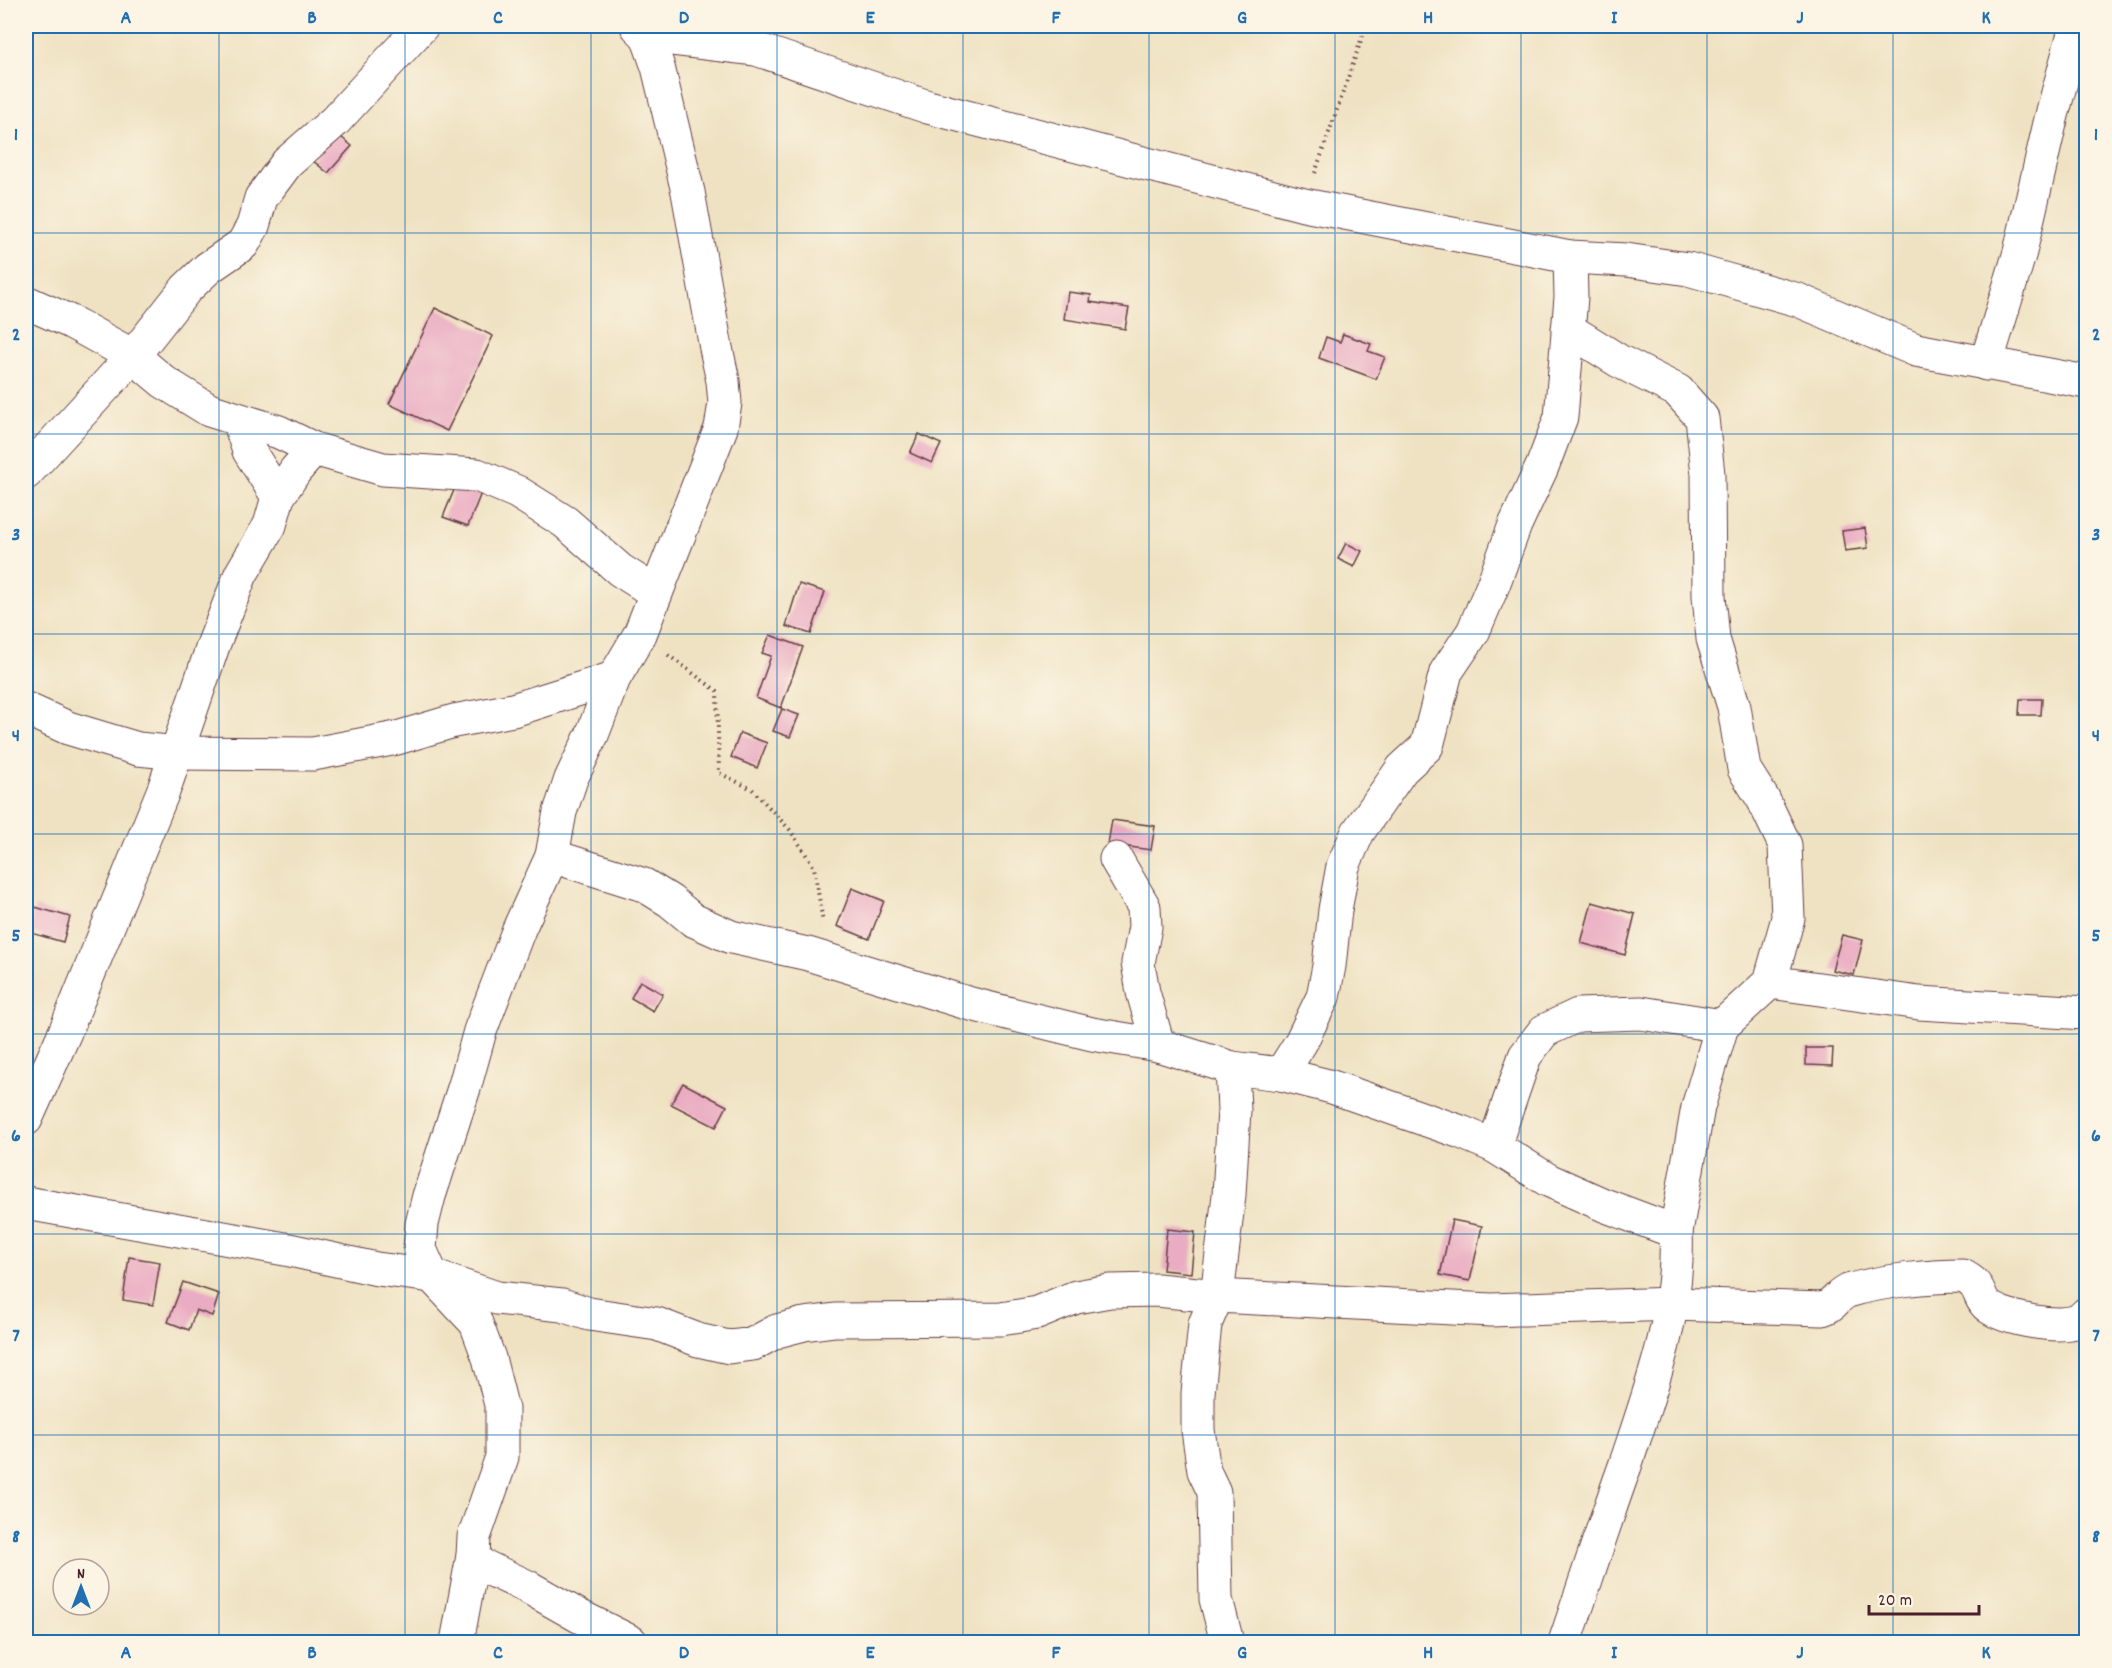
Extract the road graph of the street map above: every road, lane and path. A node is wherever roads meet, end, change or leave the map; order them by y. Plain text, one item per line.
1 (422, 26) edge
2 (1366, 26) edge
3 (2076, 26) edge
4 (642, 31) edge
5 (1304, 205) junction
6 (1570, 257) junction
7 (26, 302) edge
8 (1568, 329) junction
9 (133, 356) junction
10 (1986, 364) junction
11 (2086, 382) edge
12 (239, 421) junction
13 (314, 449) junction
14 (26, 473) edge
15 (278, 497) junction
16 (656, 593) junction
17 (640, 634) junction
18 (614, 678) junction
19 (26, 709) edge
20 (178, 753) junction
21 (552, 856) junction
22 (1116, 859) dead end
23 (808, 954) junction
24 (1770, 982) junction
25 (2086, 1013) edge
26 (1722, 1026) junction
27 (1158, 1045) junction
28 (1232, 1068) junction
29 (1281, 1074) junction
30 (26, 1119) edge
31 (1494, 1146) junction
32 (26, 1203) edge
33 (1676, 1232) junction
34 (432, 1276) junction
35 (1217, 1296) junction
36 (1672, 1304) junction
37 (2086, 1314) edge
38 (472, 1556) junction
39 (457, 1642) edge
40 (631, 1642) edge
41 (1227, 1642) edge
42 (1565, 1642) edge

1 - 9 street
2 - 5 path
3 - 10 street
4 - 5 street
4 - 16 street
5 - 6 street
6 - 8 street
6 - 10 street
7 - 9 street
8 - 24 street
8 - 29 street
9 - 12 street
9 - 14 street
10 - 11 street
12 - 13 street
12 - 15 street
13 - 15 street
13 - 16 street
15 - 20 street
16 - 17 street
17 - 18 street
17 - 23 path
18 - 20 street
18 - 21 street
19 - 20 street
20 - 30 street
21 - 23 street
21 - 34 street
22 - 27 street
23 - 27 street
24 - 25 street
24 - 26 street
26 - 31 street
26 - 33 street
27 - 28 street
28 - 29 street
28 - 35 street
29 - 31 street
31 - 33 street
32 - 34 street
33 - 36 street
34 - 35 street
34 - 38 street
35 - 36 street
35 - 41 street
36 - 37 street
36 - 42 street
38 - 39 street
38 - 40 street

